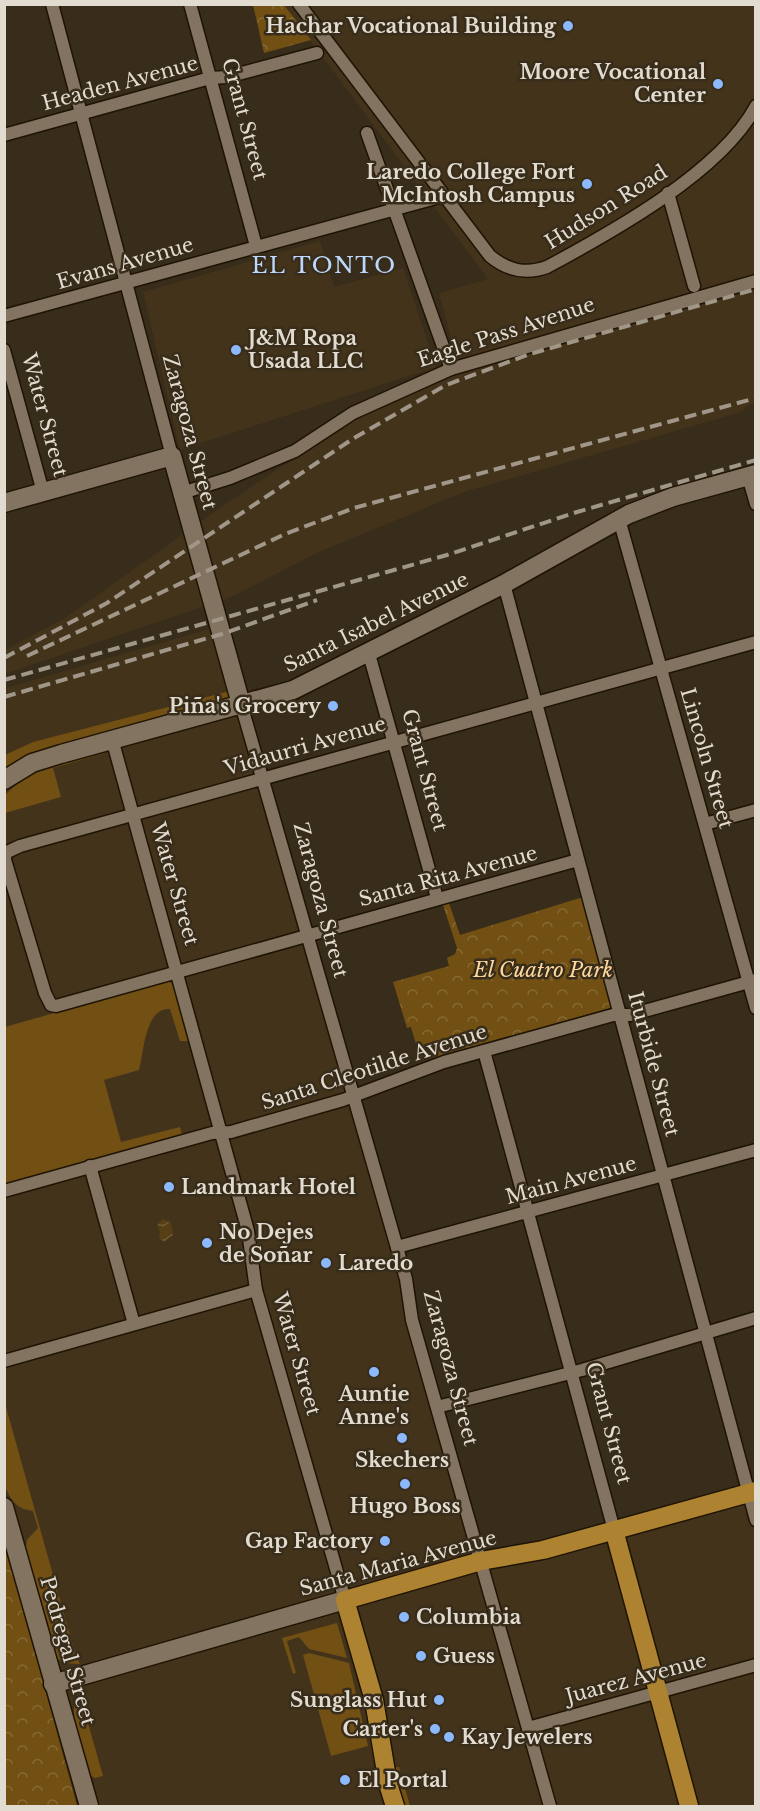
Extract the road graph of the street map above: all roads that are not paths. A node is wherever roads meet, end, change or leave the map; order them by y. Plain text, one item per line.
1 (52, 4) edge
2 (190, 4) edge
3 (299, 4) edge
4 (317, 52) dead end
5 (210, 78) junction
6 (756, 106) edge
7 (82, 114) junction
8 (367, 133) dead end
9 (4, 135) edge
10 (668, 193) junction
11 (443, 196) junction
12 (393, 209) junction
13 (256, 246) junction
14 (756, 281) edge
15 (128, 283) junction
16 (694, 286) dead end
17 (4, 316) edge
18 (4, 350) edge
19 (451, 369) junction
20 (172, 456) junction
21 (752, 475) edge
22 (43, 492) junction
23 (182, 493) junction
24 (4, 502) edge
25 (756, 504) edge
26 (619, 519) junction
27 (504, 584) junction
28 (756, 642) edge
29 (369, 654) junction
30 (662, 668) junction
31 (536, 703) junction
32 (242, 704) junction
33 (112, 739) junction
34 (394, 741) junction
35 (264, 778) junction
36 (4, 780) edge
37 (756, 810) edge
38 (133, 814) junction
39 (705, 824) junction
40 (5, 853) edge
41 (578, 860) junction
42 (437, 898) junction
43 (307, 935) junction
44 (177, 972) junction
45 (752, 981) edge
46 (756, 1008) edge
47 (621, 1015) junction
48 (484, 1051) junction
49 (353, 1096) junction
50 (222, 1132) junction
51 (756, 1150) edge
52 (90, 1166) junction
53 (664, 1176) junction
54 (4, 1191) edge
55 (528, 1210) junction
56 (397, 1247) junction
57 (256, 1290) junction
58 (756, 1318) edge
59 (134, 1324) junction
60 (704, 1332) junction
61 (4, 1361) edge
62 (571, 1371) junction
63 (436, 1407) junction
64 (752, 1492) edge
65 (4, 1508) edge
66 (756, 1520) edge
67 (614, 1530) junction
68 (481, 1562) junction
69 (345, 1600) junction
70 (756, 1665) edge
71 (53, 1684) junction
72 (657, 1691) junction
73 (528, 1728) junction
74 (89, 1806) edge
75 (395, 1806) edge
76 (550, 1806) edge
77 (689, 1806) edge

1 - 7 street, Zaragoza Street
2 - 5 street, Grant Street
3 - 11 street, Hudson Road
4 - 5 street, Headen Avenue
5 - 7 street, Headen Avenue
5 - 13 street, Grant Street
6 - 10 street, Hudson Road
7 - 9 street, Headen Avenue
7 - 15 street, Zaragoza Street
8 - 12 street
10 - 11 street, Hudson Road
10 - 16 street
11 - 12 street, Evans Avenue
12 - 13 street, Evans Avenue
12 - 19 street
13 - 15 street, Evans Avenue
14 - 19 street, Eagle Pass Avenue
15 - 17 street, Evans Avenue
15 - 20 street, Zaragoza Street
18 - 22 street, Water Street
19 - 23 street, Eagle Pass Avenue
20 - 22 main road
20 - 23 main road, Zaragoza Street
21 - 25 street
21 - 26 main road, Santa Isabel Avenue
22 - 24 main road
23 - 32 main road, Zaragoza Street
26 - 27 main road, Santa Isabel Avenue
26 - 30 street, Lincoln Street
27 - 29 main road, Santa Isabel Avenue
27 - 31 street, Iturbide Street
28 - 30 street, Vidaurri Avenue
29 - 32 main road, Santa Isabel Avenue
29 - 34 street, Grant Street
30 - 31 street, Vidaurri Avenue
30 - 39 street, Lincoln Street
31 - 34 street, Vidaurri Avenue
31 - 41 street, Iturbide Street
32 - 33 main road, Santa Isabel Avenue
32 - 35 street, Zaragoza Street
33 - 36 main road, Santa Isabel Avenue
33 - 38 street, Water Street
34 - 35 street, Vidaurri Avenue
34 - 42 street, Grant Street
35 - 38 street, Vidaurri Avenue
35 - 43 street, Zaragoza Street
37 - 39 street
38 - 40 street, Vidaurri Avenue
38 - 44 street, Water Street
39 - 45 street, Lincoln Street
40 - 44 street, Santa Rita Avenue
41 - 42 street, Santa Rita Avenue
41 - 47 street, Iturbide Street
42 - 43 street, Santa Rita Avenue
43 - 44 street, Santa Rita Avenue
43 - 49 street, Zaragoza Street
44 - 50 street, Water Street
45 - 46 street, Lincoln Street
45 - 47 street, Santa Cleotilde Avenue
47 - 48 street, Santa Cleotilde Avenue
47 - 53 street, Iturbide Street
48 - 49 street, Santa Cleotilde Avenue
48 - 55 street, Grant Street
49 - 50 street, Santa Cleotilde Avenue
49 - 56 street, Zaragoza Street
50 - 52 street, Santa Cleotilde Avenue
50 - 57 street, Water Street
51 - 53 street, Main Avenue
52 - 54 street, Santa Cleotilde Avenue
52 - 59 street
53 - 55 street, Main Avenue
53 - 60 street, Iturbide Street
55 - 56 street, Main Avenue
55 - 62 street, Grant Street
56 - 63 street, Zaragoza Street
57 - 59 street
57 - 69 street, Water Street
58 - 60 street
59 - 61 street
60 - 62 street
60 - 64 street, Iturbide Street
62 - 63 street
62 - 67 street, Grant Street
63 - 68 street, Zaragoza Street
64 - 66 street, Iturbide Street
64 - 67 main road, Santa Maria Avenue
65 - 71 main road, Pedregal Street
67 - 68 main road, Santa Maria Avenue
67 - 72 main road, Grant Street
68 - 69 main road, Santa Maria Avenue
68 - 73 street, Zaragoza Street
69 - 71 main road, Santa Maria Avenue
69 - 75 main road, Water Street
70 - 72 street, Juarez Avenue
71 - 74 main road, Pedregal Street
72 - 73 street, Juarez Avenue
72 - 77 main road, Grant Street
73 - 76 street, Zaragoza Street

